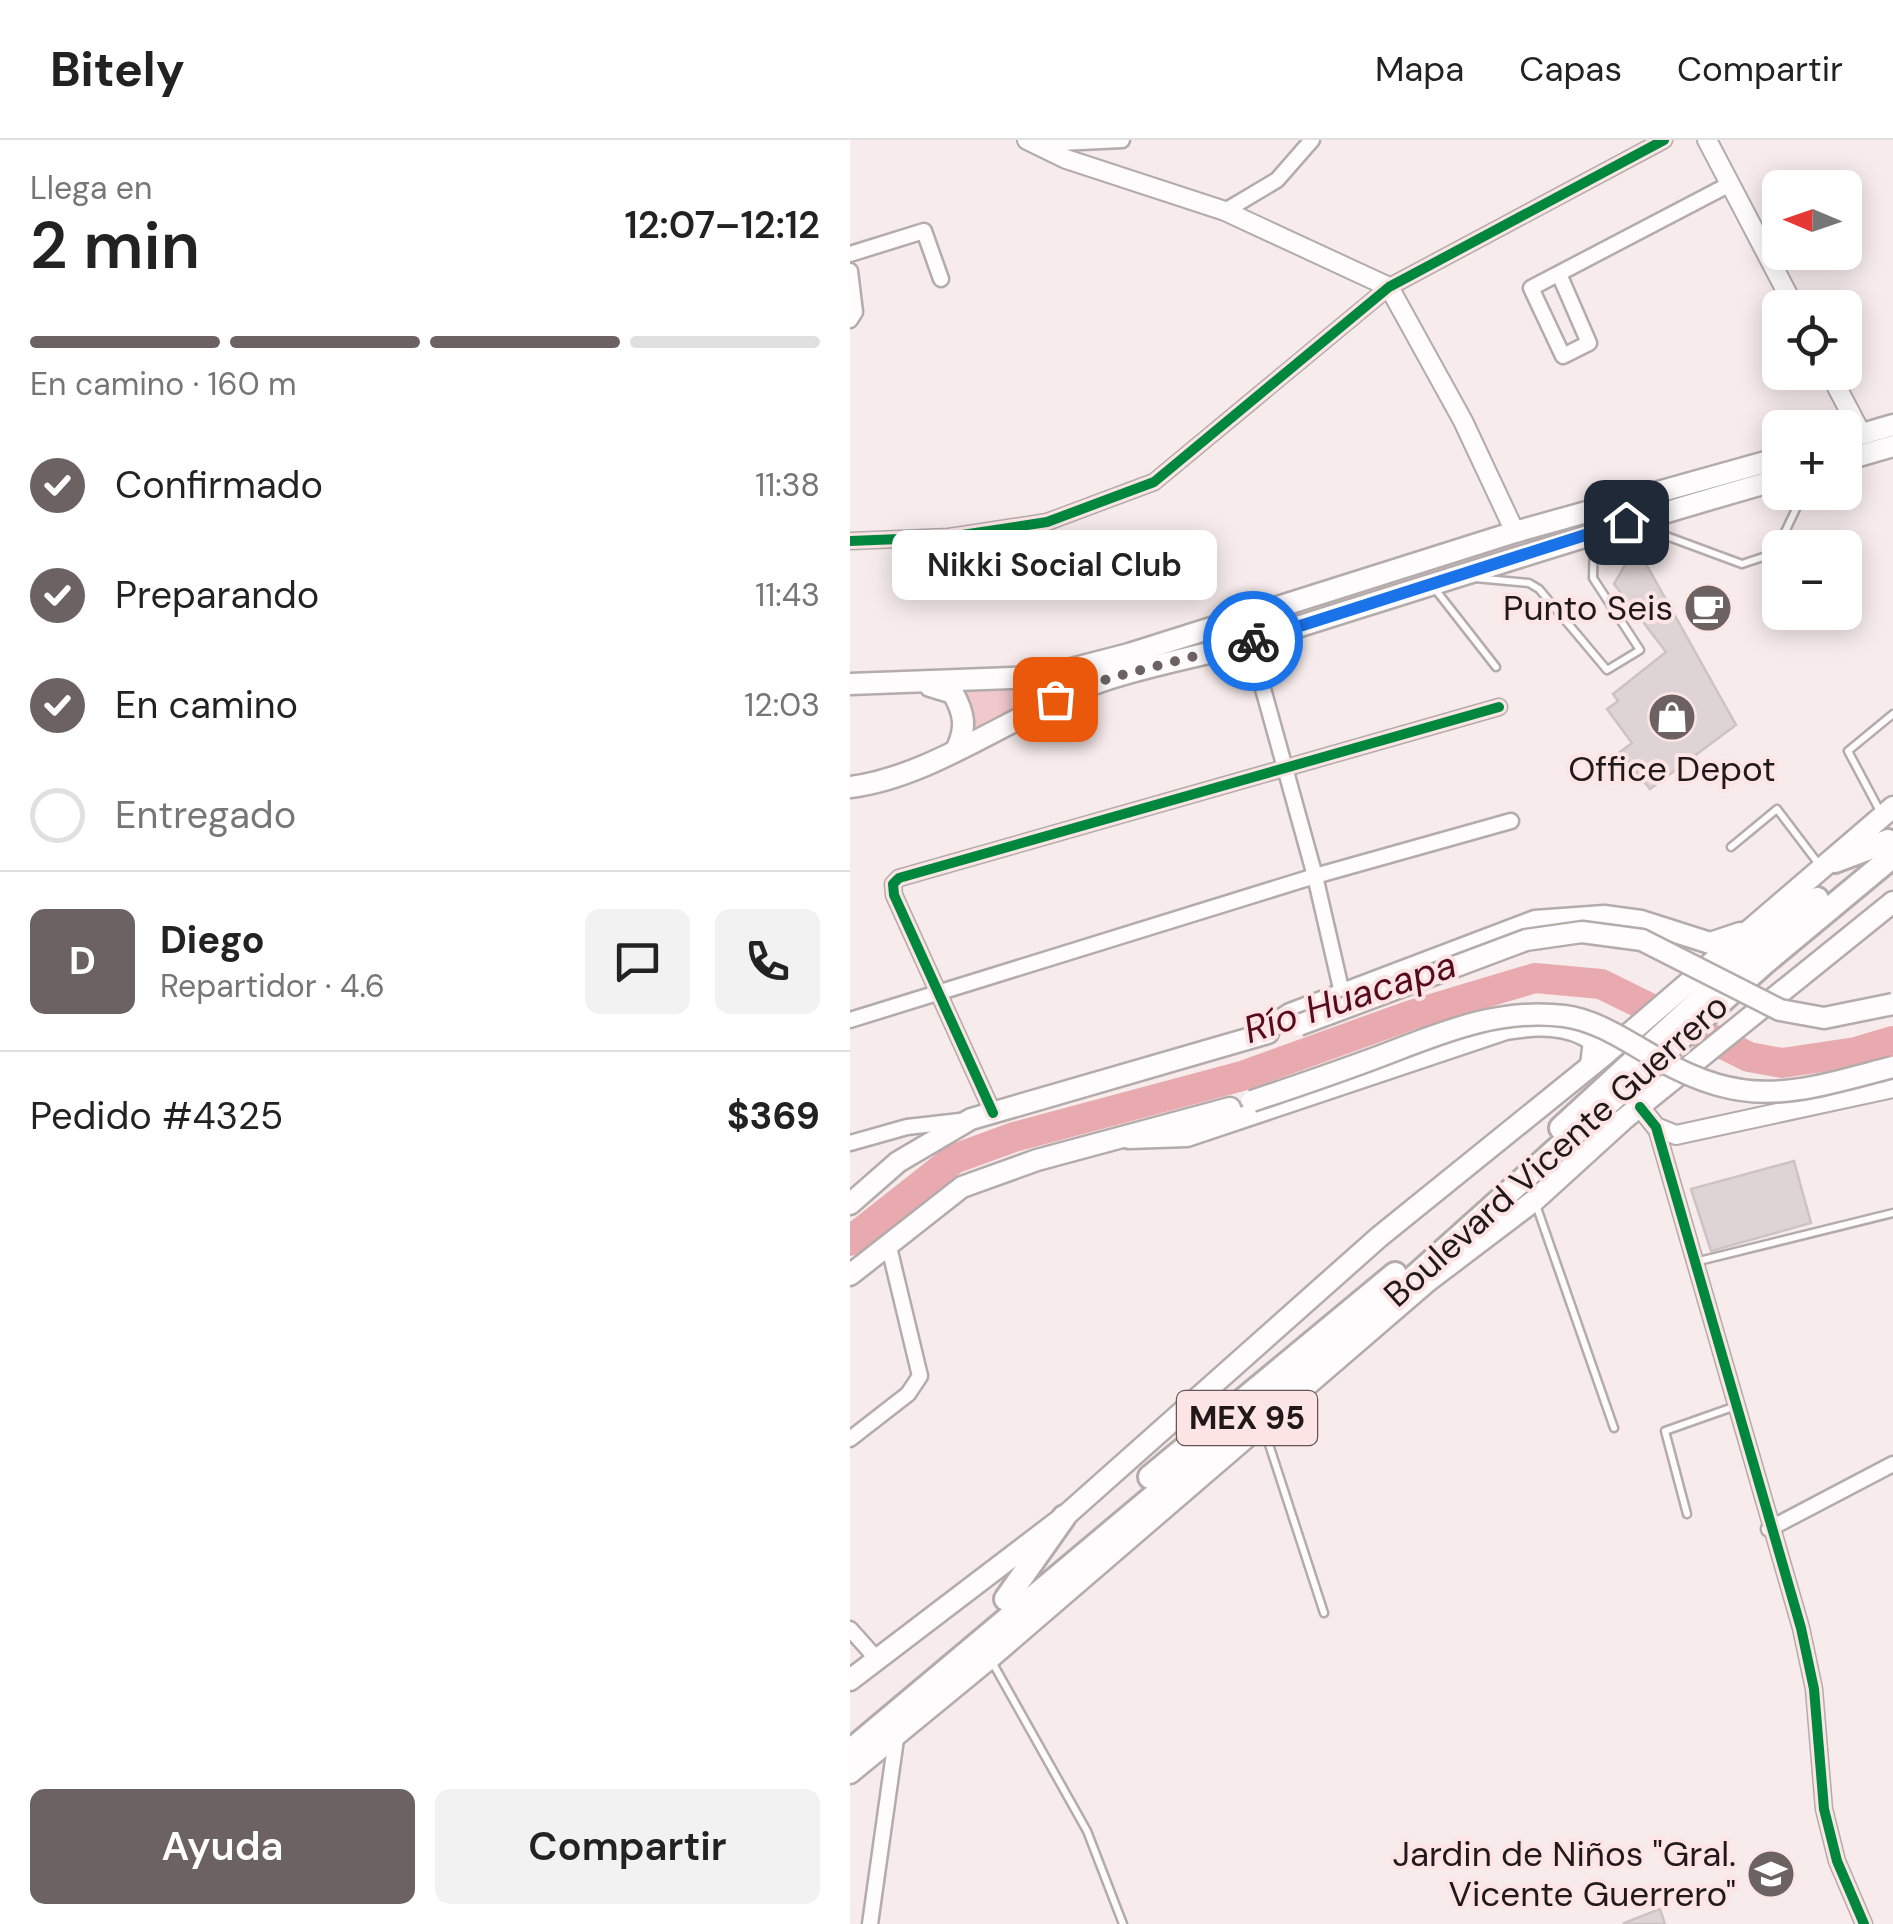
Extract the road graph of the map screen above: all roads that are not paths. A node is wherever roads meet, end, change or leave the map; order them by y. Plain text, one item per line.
1 (1122, 140) edge
2 (1312, 140) edge
3 (1664, 140) edge
4 (1706, 140) edge
5 (1030, 142) edge
6 (1730, 184) junction
7 (1224, 211) junction
8 (850, 254) edge
9 (850, 272) edge
10 (1559, 274) junction
11 (941, 278) dead end
12 (1388, 287) junction
13 (1786, 290) edge
14 (850, 320) edge
15 (1893, 426) edge
16 (1862, 435) edge
17 (1893, 446) edge
18 (1862, 455) edge
19 (1762, 463) edge
20 (1762, 484) edge
21 (1795, 510) edge
22 (1626, 522) junction
23 (1594, 530) junction
24 (1515, 532) junction
25 (850, 541) edge
26 (1464, 576) junction
27 (1432, 584) junction
28 (1250, 642) junction
29 (1496, 667) dead end
30 (850, 684) edge
31 (923, 685) junction
32 (1499, 707) dead end
33 (1893, 714) edge
34 (957, 748) junction
35 (1286, 769) junction
36 (850, 787) edge
37 (1510, 822) dead end
38 (1890, 831) edge
39 (1731, 847) dead end
40 (1828, 864) junction
41 (1315, 876) junction
42 (1888, 907) edge
43 (1756, 926) junction
44 (1750, 954) junction
45 (942, 993) junction
46 (1342, 993) junction
47 (1893, 1004) edge
48 (850, 1020) edge
49 (1258, 1036) junction
50 (1614, 1067) junction
51 (1893, 1067) edge
52 (1893, 1088) edge
53 (1640, 1107) junction
54 (993, 1113) junction
55 (971, 1120) junction
56 (1656, 1126) junction
57 (1130, 1138) junction
58 (850, 1143) edge
59 (1534, 1200) junction
60 (850, 1204) edge
61 (1893, 1212) edge
62 (888, 1243) junction
63 (1694, 1263) junction
64 (850, 1275) edge
65 (1402, 1288) junction
66 (1376, 1325) junction
67 (1734, 1408) junction
68 (1262, 1424) junction
69 (1614, 1428) dead end
70 (850, 1439) edge
71 (1893, 1464) edge
72 (1687, 1514) dead end
73 (1064, 1517) junction
74 (1769, 1529) junction
75 (1006, 1599) junction
76 (1324, 1613) dead end
77 (850, 1629) edge
78 (876, 1658) junction
79 (990, 1658) junction
80 (850, 1680) edge
81 (850, 1731) edge
82 (897, 1732) junction
83 (850, 1751) edge
84 (850, 1773) edge
85 (870, 1924) edge
86 (1123, 1924) edge
87 (1864, 1924) edge

1 - 5 street
2 - 7 street
3 - 12 street
4 - 6 street
5 - 7 street
6 - 10 street
6 - 13 street
7 - 12 street
8 - 11 street
9 - 14 street
10 - 10 street
12 - 24 street
12 - 25 street
15 - 16 main road
17 - 18 main road
19 - 24 main road
20 - 22 main road
21 - 22 lane
22 - 23 main road
23 - 26 main road
23 - 26 lane
24 - 31 main road
26 - 27 main road
27 - 28 main road
27 - 29 lane
28 - 34 main road
28 - 35 street
30 - 31 main road
31 - 34 main road
32 - 35 street
33 - 38 lane
34 - 36 main road
35 - 41 street
35 - 45 street
37 - 41 street
38 - 40 highway
38 - 44 highway, Boulevard Vicente Guerrero / MEX 95
39 - 40 lane
40 - 43 main road, Boulevard Vicente Guerrero
41 - 45 street
41 - 46 street
42 - 53 main road, Boulevard Vicente Guerrero, bridge
43 - 44 main road, Boulevard Vicente Guerrero
43 - 46 main road
44 - 50 highway, Boulevard Vicente Guerrero / MEX 95, bridge
44 - 50 main road, Boulevard Vicente Guerrero, bridge
45 - 48 street
45 - 54 street
46 - 49 main road
47 - 49 main road, bridge
49 - 54 main road
50 - 57 main road
50 - 65 highway, Boulevard Vicente Guerrero / MEX 95
50 - 73 main road, Boulevard Vicente Guerrero
50 - 75 highway, Boulevard Vicente Guerrero / MEX 95
51 - 57 main road, bridge
52 - 56 street
53 - 56 street
53 - 59 main road, Boulevard Vicente Guerrero
54 - 55 main road
55 - 58 street
55 - 60 main road
56 - 63 street
57 - 62 main road
59 - 66 main road, Boulevard Vicente Guerrero
59 - 69 lane
61 - 63 lane
62 - 64 main road
62 - 70 street
63 - 67 street
65 - 66 highway
65 - 83 highway, Boulevard Vicente Guerrero / MEX 95
66 - 68 main road, Boulevard Vicente Guerrero
67 - 72 lane
67 - 74 street
68 - 76 lane
68 - 79 main road, Boulevard Vicente Guerrero
71 - 74 street
73 - 75 highway
73 - 78 main road, Boulevard Vicente Guerrero
74 - 87 street
75 - 81 highway, Boulevard Vicente Guerrero / MEX 95
77 - 78 street
78 - 80 main road, Boulevard Vicente Guerrero
79 - 82 main road, Boulevard Vicente Guerrero
79 - 86 lane
82 - 84 main road, Boulevard Vicente Guerrero
82 - 85 street

